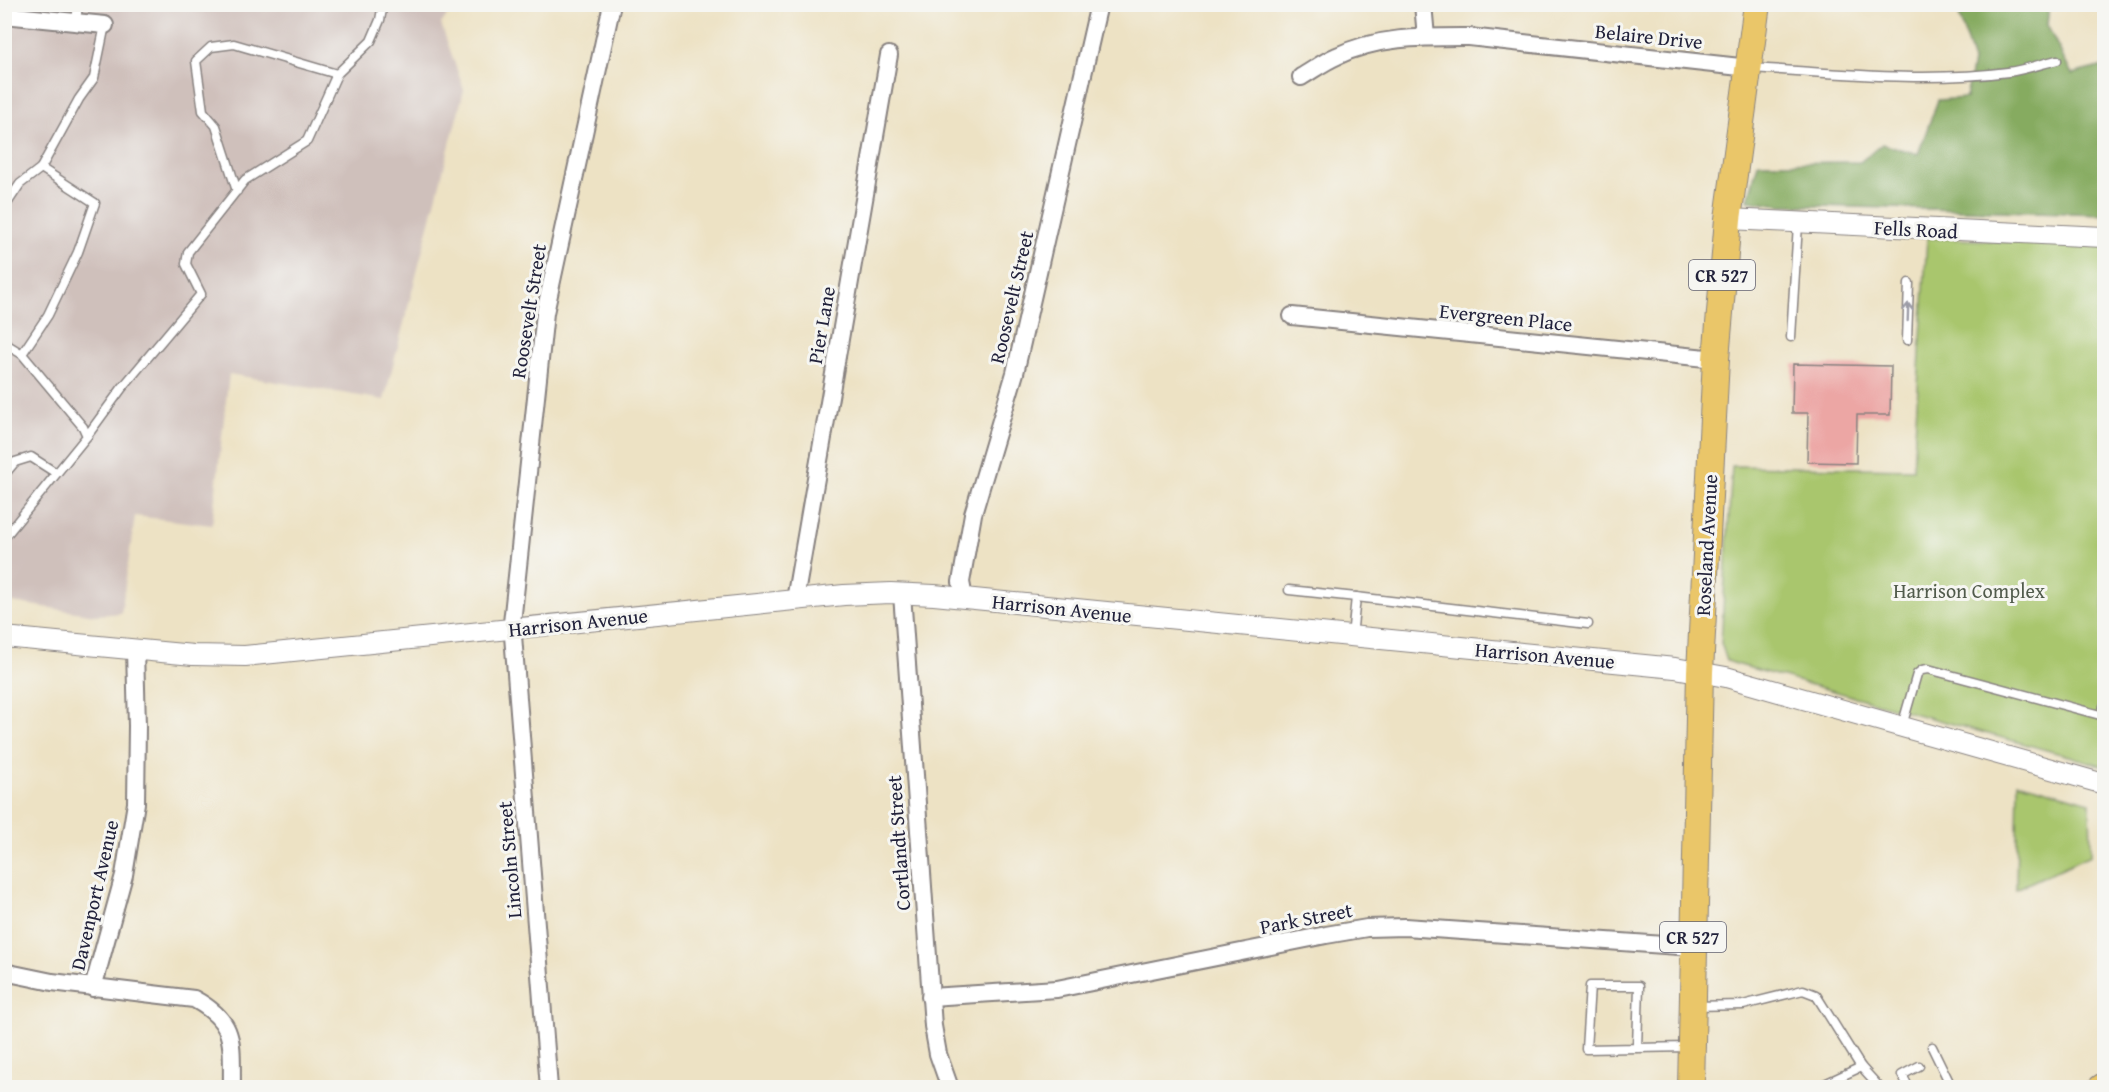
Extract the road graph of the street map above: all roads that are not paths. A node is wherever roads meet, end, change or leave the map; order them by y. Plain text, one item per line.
1 (78, 4) edge
2 (383, 4) edge
3 (612, 4) edge
4 (1100, 4) edge
5 (1424, 4) edge
6 (1757, 4) edge
7 (4, 15) edge
8 (76, 22) junction
9 (105, 25) joint
10 (1426, 37) junction
11 (889, 55) dead end
12 (2057, 60) dead end
13 (1749, 68) junction
14 (337, 74) junction
15 (1301, 76) dead end
16 (41, 168) junction
17 (237, 191) junction
18 (4, 208) edge
19 (1728, 219) junction
20 (1798, 224) junction
21 (2104, 237) edge
22 (1909, 283) dead end
23 (1292, 316) dead end
24 (1791, 337) dead end
25 (1907, 340) dead end
26 (4, 343) edge
27 (22, 354) junction
28 (1716, 359) junction
29 (87, 436) junction
30 (56, 473) junction
31 (4, 475) edge
32 (4, 538) edge
33 (1289, 590) dead end
34 (902, 594) junction
35 (1356, 597) junction
36 (964, 598) junction
37 (793, 601) junction
38 (1588, 624) dead end
39 (512, 629) junction
40 (1352, 637) junction
41 (4, 638) edge
42 (135, 650) junction
43 (1700, 672) junction
44 (2104, 706) edge
45 (2103, 716) edge
46 (1902, 727) junction
47 (2104, 784) edge
48 (1693, 946) junction
49 (4, 972) edge
50 (93, 988) junction
51 (930, 997) junction
52 (1692, 1006) junction
53 (1692, 1047) junction
54 (1932, 1047) dead end
55 (1636, 1048) junction
56 (1919, 1066) dead end
57 (1861, 1067) junction
58 (232, 1088) edge
59 (549, 1088) edge
60 (951, 1088) edge
61 (1691, 1088) edge
62 (1816, 1088) edge
63 (1880, 1088) edge
64 (1909, 1088) edge
65 (1952, 1088) edge

1 - 8 lane
2 - 14 lane
3 - 39 street, Roosevelt Street
4 - 36 street, Roosevelt Street
5 - 10 street
6 - 13 main road, Roseland Avenue / CR 527
7 - 8 street
8 - 9 street
9 - 16 lane
10 - 13 street, Belaire Drive
10 - 15 street, Belaire Drive
11 - 37 street, Pier Lane
12 - 13 lane
13 - 19 main road, Roseland Avenue / CR 527
14 - 17 lane
14 - 17 lane
16 - 18 lane
16 - 27 lane
17 - 29 lane
19 - 20 street, Fells Road
19 - 28 main road, Roseland Avenue / CR 527
20 - 21 street, Fells Road
20 - 24 lane
25 -> 22 lane
23 - 28 street, Evergreen Place
26 - 27 lane
27 - 29 lane
28 - 43 main road, Roseland Avenue / CR 527
29 - 30 lane
30 - 31 lane
30 - 32 lane
33 - 35 lane
34 - 36 street, Harrison Avenue
34 - 37 street, Harrison Avenue
34 - 51 street, Cortlandt Street
35 - 38 lane
35 - 40 lane
36 - 40 street, Harrison Avenue
37 - 39 street, Harrison Avenue
39 - 42 street, Harrison Avenue
39 - 59 street, Lincoln Street
40 - 43 street, Harrison Avenue
41 - 42 street, Harrison Avenue
42 - 50 street, Davenport Avenue
43 - 46 street, Harrison Avenue
43 - 48 main road, Roseland Avenue / CR 527
44 - 45 lane
45 - 46 lane
46 - 47 street, Harrison Avenue
48 - 51 street, Park Street
48 - 52 main road, Roseland Avenue / CR 527
49 - 50 street, Davenport Avenue
50 - 58 street
51 - 60 street, Cortlandt Street
52 - 53 main road, Roseland Avenue / CR 527
52 - 57 lane
53 - 55 lane
53 - 61 main road, Roseland Avenue / CR 527
54 - 65 lane
55 - 55 lane
56 - 64 lane
57 - 62 lane
57 - 63 lane

